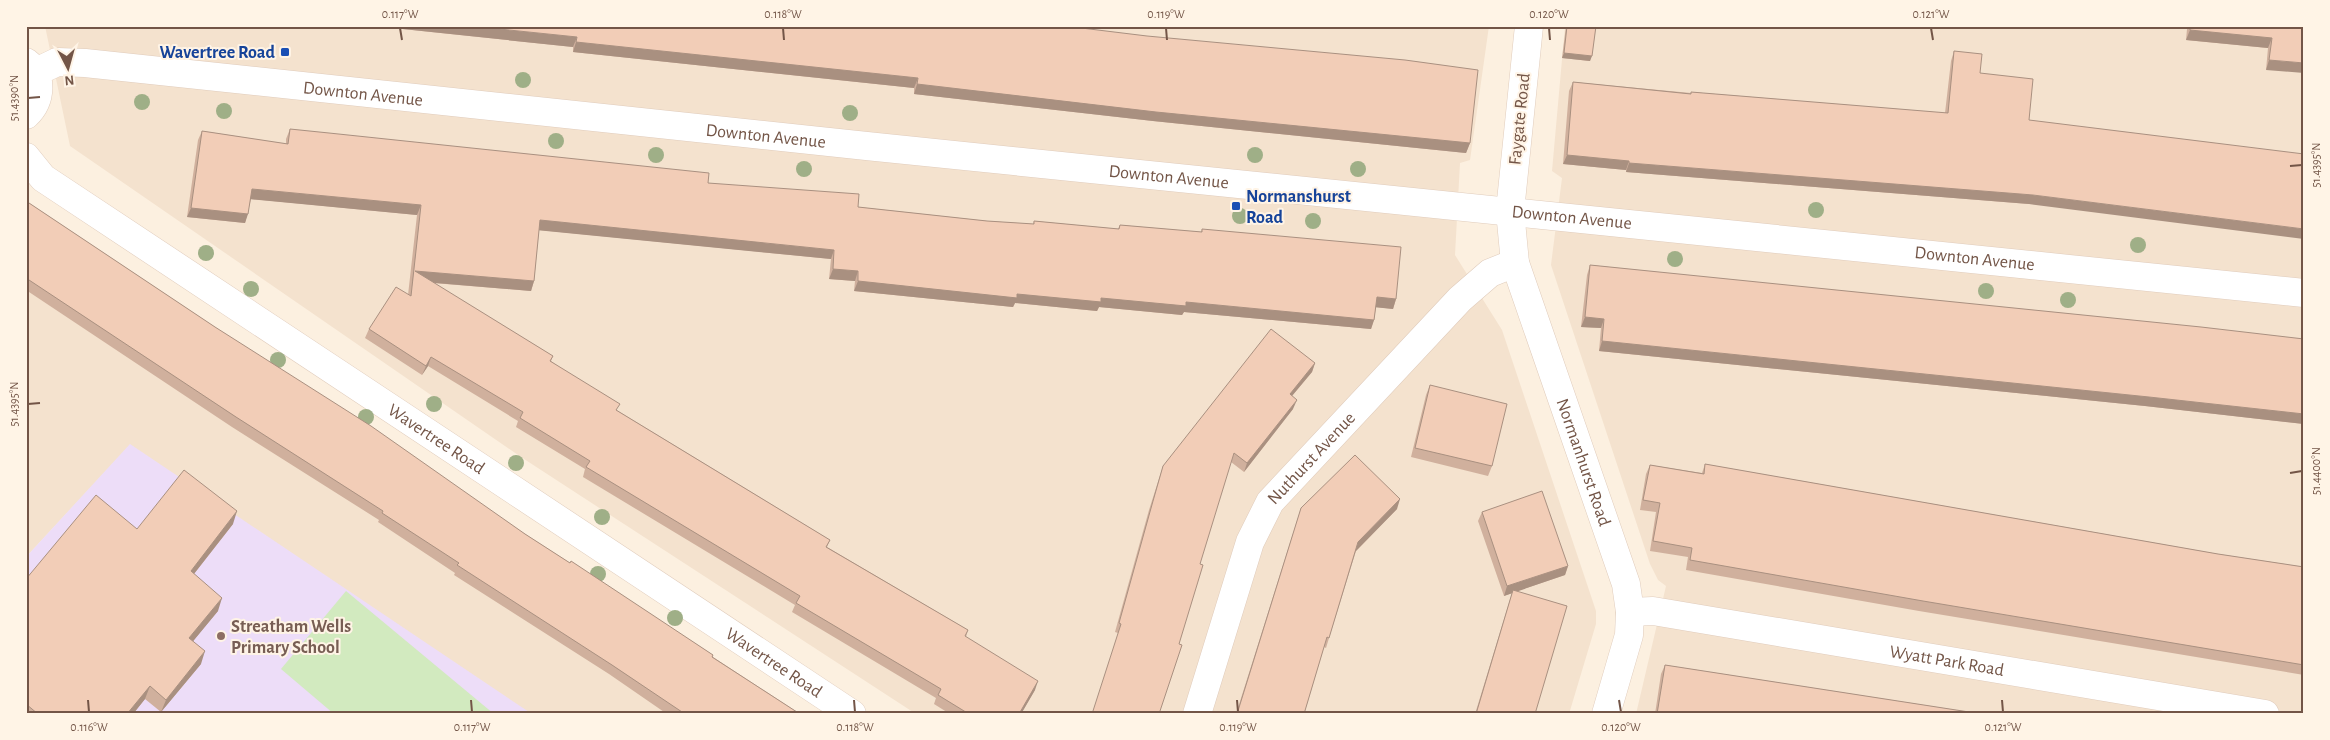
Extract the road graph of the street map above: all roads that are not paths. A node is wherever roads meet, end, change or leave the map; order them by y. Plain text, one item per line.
1 (1528, 26) edge
2 (31, 67) edge
3 (26, 115) edge
4 (26, 157) edge
5 (1510, 211) junction
6 (1515, 263) junction
7 (2304, 293) edge
8 (1630, 612) junction
9 (852, 714) edge
10 (1197, 714) edge
11 (1606, 714) edge
12 (2265, 714) edge

1 - 5 street, Faygate Road
2 - 3 street
2 - 5 street, Downton Avenue
4 - 9 street, Wavertree Road
5 - 6 street, Normanhurst Road
5 - 7 street, Downton Avenue
6 - 8 street, Normanhurst Road
6 - 10 street, Nuthurst Avenue
8 - 11 street, Normanhurst Road
8 - 12 street, Wyatt Park Road

